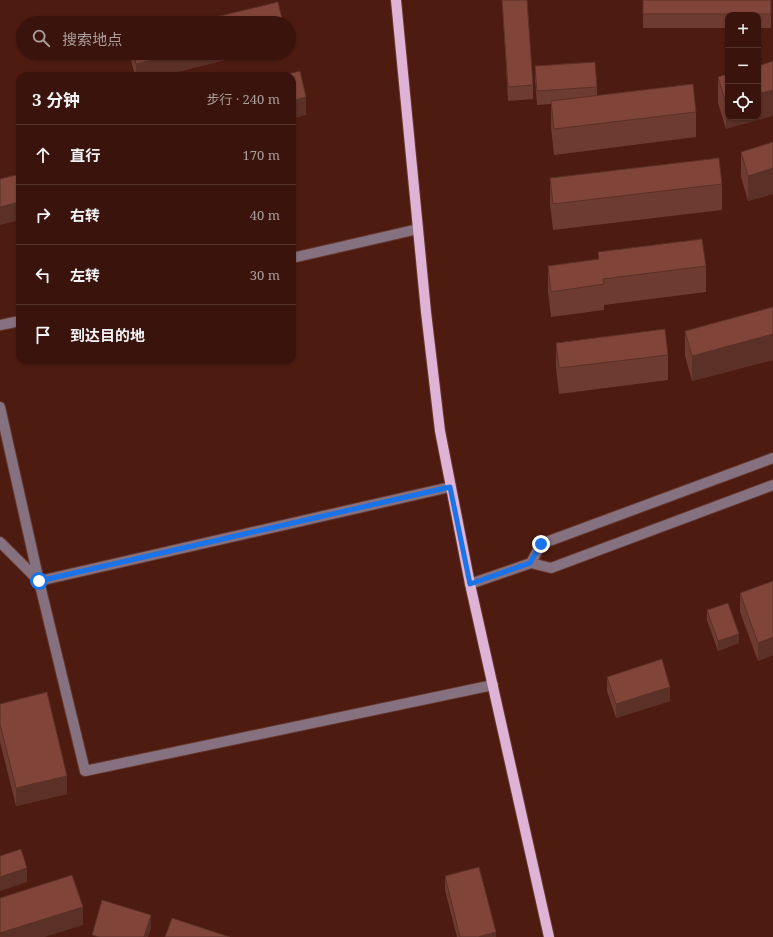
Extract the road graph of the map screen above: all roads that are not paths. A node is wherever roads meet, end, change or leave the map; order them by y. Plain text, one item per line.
1 (396, 0) edge
2 (418, 229) junction
3 (296, 257) edge
4 (16, 321) edge
5 (0, 325) edge
6 (0, 407) edge
7 (773, 458) edge
8 (773, 485) edge
9 (450, 487) junction
10 (0, 542) edge
11 (530, 563) junction
12 (39, 581) junction
13 (470, 584) junction
14 (493, 685) junction
15 (549, 937) edge

1 - 2 main road
2 - 3 street
2 - 9 main road
4 - 5 street
6 - 12 street
7 - 11 street
8 - 11 street
9 - 12 street
9 - 13 main road
10 - 12 street
11 - 13 street
12 - 14 street
13 - 14 main road
14 - 15 main road

